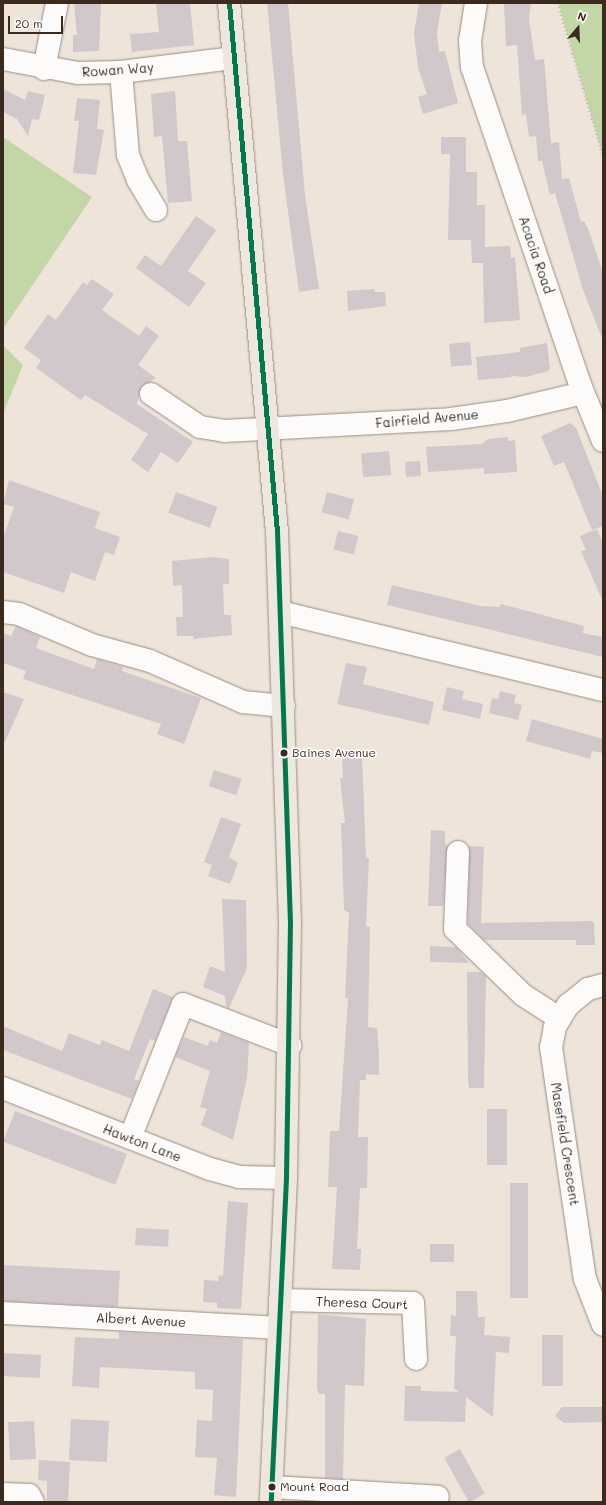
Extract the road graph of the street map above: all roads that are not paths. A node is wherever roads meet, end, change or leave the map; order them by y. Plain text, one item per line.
1 (57, 3) edge
2 (229, 3) edge
3 (476, 3) edge
4 (234, 58) junction
5 (3, 59) edge
6 (44, 69) junction
7 (121, 72) junction
8 (156, 210) dead end
9 (583, 393) junction
10 (152, 394) dead end
11 (269, 430) junction
12 (603, 441) edge
13 (3, 612) edge
14 (280, 612) junction
15 (603, 690) edge
16 (284, 706) junction
17 (458, 852) dead end
18 (603, 985) edge
19 (559, 1018) junction
20 (290, 1045) junction
21 (3, 1088) edge
22 (130, 1138) junction
23 (286, 1178) junction
24 (280, 1300) junction
25 (3, 1313) edge
26 (603, 1325) edge
27 (279, 1328) junction
28 (416, 1359) dead end
29 (3, 1494) edge
30 (272, 1494) edge
31 (438, 1496) dead end
32 (33, 1502) edge

1 - 6 street
2 - 4 main road
3 - 9 street, Acacia Road
4 - 7 street, Rowan Way
4 - 11 main road
5 - 6 street, Rowan Way
6 - 7 street, Rowan Way
7 - 8 street
9 - 11 street, Fairfield Avenue
9 - 12 street, Acacia Road
10 - 11 street, Fairfield Avenue
11 - 14 main road
13 - 16 street
14 - 15 street
14 - 16 main road
16 - 20 main road
17 - 19 street
18 - 19 street, Masefield Crescent
19 - 26 street, Masefield Crescent
20 - 22 street
20 - 23 main road
21 - 22 street, Hawton Lane
22 - 23 street, Hawton Lane
23 - 24 main road
24 - 27 main road
24 - 28 street, Theresa Court
25 - 27 street, Albert Avenue
27 - 30 main road
29 - 32 street
30 - 31 street

